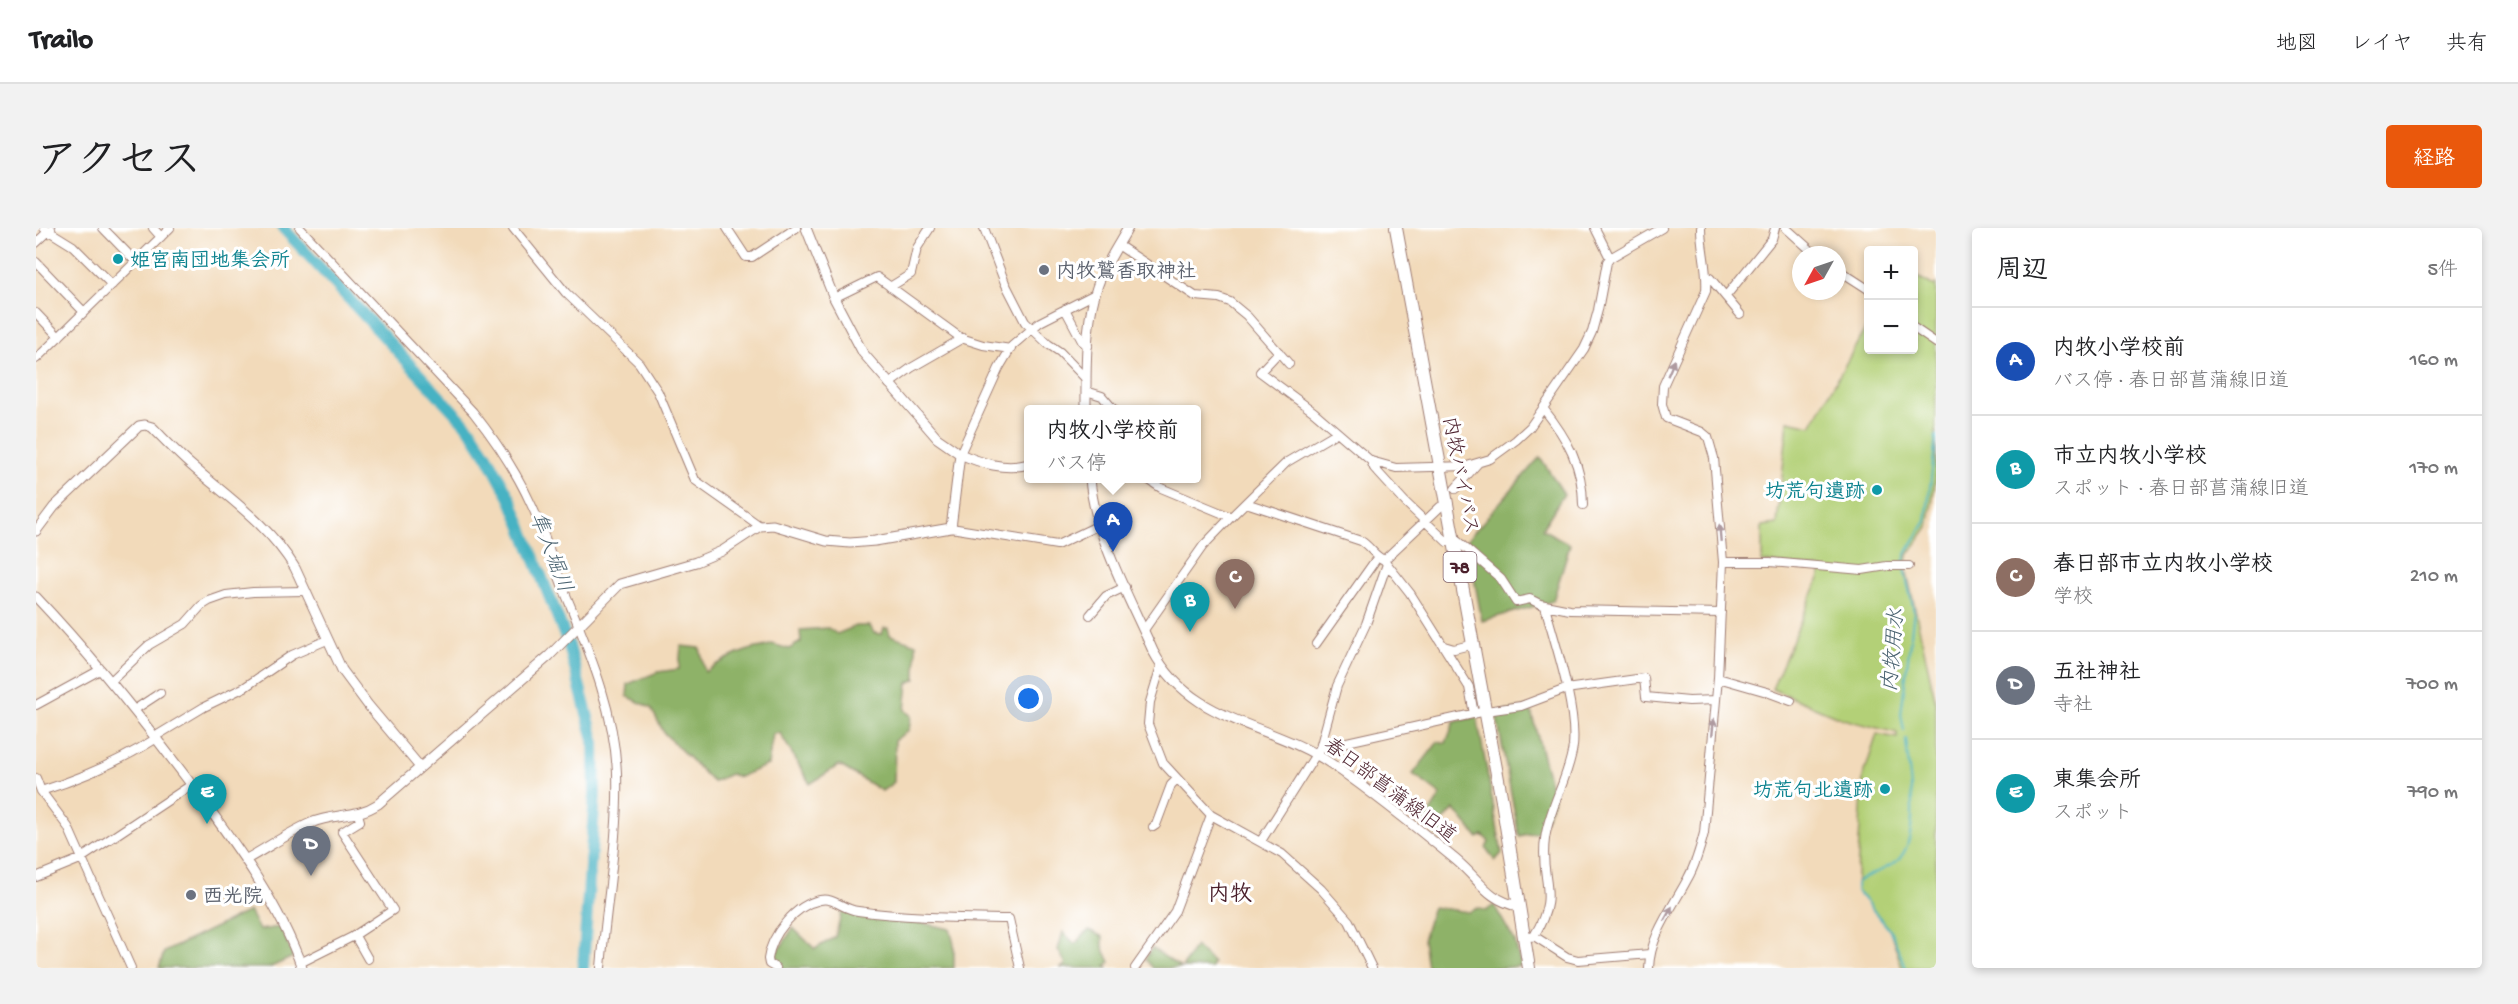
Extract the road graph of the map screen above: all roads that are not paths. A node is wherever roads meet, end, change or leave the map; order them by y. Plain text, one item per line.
1 (103, 228) edge
2 (153, 228) edge
3 (170, 228) edge
4 (300, 228) edge
5 (513, 228) edge
6 (727, 228) edge
7 (796, 228) edge
8 (806, 228) edge
9 (930, 228) edge
10 (984, 228) edge
11 (1128, 228) edge
12 (1396, 228) edge
13 (1595, 228) edge
14 (1662, 228) edge
15 (1701, 228) edge
16 (1775, 228) edge
17 (1786, 228) edge
18 (48, 229) edge
19 (161, 237) junction
20 (36, 243) edge
21 (1118, 245) junction
22 (1806, 246) edge
23 (1610, 258) junction
24 (36, 262) edge
25 (136, 262) junction
26 (1846, 275) edge
27 (1707, 278) junction
28 (112, 285) junction
29 (890, 286) junction
30 (1864, 286) edge
31 (1095, 294) junction
32 (1726, 296) junction
33 (834, 298) junction
34 (1065, 309) junction
35 (84, 312) junction
36 (36, 313) edge
37 (1740, 314) dead end
38 (1030, 328) junction
39 (1918, 331) edge
40 (59, 337) junction
41 (963, 338) junction
42 (1936, 343) edge
43 (1088, 346) junction
44 (1011, 349) junction
45 (1279, 352) junction
46 (36, 359) edge
47 (1289, 364) dead end
48 (1086, 379) junction
49 (889, 384) junction
50 (1086, 391) junction
51 (1086, 405) edge
52 (1110, 405) edge
53 (1543, 408) junction
54 (1336, 433) junction
55 (960, 454) junction
56 (1371, 461) junction
57 (1478, 463) junction
58 (1024, 466) edge
59 (1441, 467) junction
60 (1090, 483) edge
61 (1154, 483) edge
62 (1455, 489) dead end
63 (1246, 503) junction
64 (1584, 505) dead end
65 (1440, 507) dead end
66 (1232, 517) junction
67 (1426, 522) junction
68 (1099, 525) junction
69 (760, 526) junction
70 (951, 528) junction
71 (36, 531) edge
72 (1451, 541) junction
73 (1383, 561) junction
74 (1723, 561) junction
75 (1905, 566) dead end
76 (1125, 587) junction
77 (306, 591) junction
78 (36, 597) edge
79 (1545, 606) junction
80 (1721, 613) junction
81 (1090, 615) dead end
82 (578, 624) junction
83 (1144, 630) junction
84 (327, 640) junction
85 (1316, 644) dead end
86 (1474, 644) junction
87 (1444, 646) junction
88 (1161, 666) junction
89 (100, 670) junction
90 (1718, 678) junction
91 (111, 681) junction
92 (1566, 689) junction
93 (160, 693) dead end
94 (1716, 700) junction
95 (1791, 701) dead end
96 (36, 705) edge
97 (134, 710) junction
98 (1480, 712) junction
99 (156, 737) junction
100 (1318, 751) junction
101 (420, 767) junction
102 (36, 778) edge
103 (1177, 779) junction
104 (191, 785) junction
105 (41, 790) junction
106 (358, 814) junction
107 (1211, 815) junction
108 (1153, 827) dead end
109 (1262, 841) junction
110 (80, 859) junction
111 (245, 860) junction
112 (36, 877) edge
113 (1520, 907) junction
114 (355, 936) junction
115 (1529, 937) junction
116 (1650, 954) junction
117 (368, 959) dead end
118 (301, 965) edge
119 (131, 968) edge
120 (601, 968) edge
121 (776, 968) edge
122 (1020, 968) edge
123 (1136, 968) edge
124 (1372, 968) edge
125 (1529, 968) edge
126 (1649, 968) edge

1 - 25 street
2 - 19 street
3 - 19 street
4 - 82 street
5 - 69 street
6 - 7 street
8 - 33 street
9 - 29 street
10 - 38 street
11 - 21 street
12 - 59 main road, 内牧バイパス / 78
13 - 23 street
14 - 23 street
15 - 27 street
16 - 32 street
17 - 22 street
18 - 20 street
18 - 28 street
19 - 25 street
21 - 31 street
21 - 45 street
23 - 53 street
24 - 35 street
25 - 28 street
26 - 30 street
27 - 32 street
74 -> 27 street
28 - 35 street
29 - 33 street
29 - 41 street
31 - 34 street
31 - 43 street
32 - 37 street
33 - 49 street
34 - 38 street
34 - 43 street
35 - 40 street
36 - 40 street
38 - 44 street
38 - 48 street
39 - 42 street
40 - 46 street
41 - 44 street
41 - 49 street
43 - 48 street
44 - 55 street
45 - 47 street
45 - 54 street
48 - 50 street
49 - 55 street
50 - 51 street
50 - 52 street
53 - 57 street
53 - 64 street
54 - 56 street
54 - 63 street
55 - 58 street
55 - 70 street
56 - 59 street
56 - 67 street
57 - 59 street
57 - 62 street
59 - 72 main road, 内牧バイパス / 78
60 - 68 street, 春日部菖蒲線旧道
61 - 66 street
63 - 66 street
63 - 73 street
65 - 67 street
66 - 83 street
67 - 72 street
67 - 73 street
68 - 70 street
68 - 76 street, 春日部菖蒲線旧道
69 - 70 street
69 - 82 street
71 - 77 street
72 - 79 street
72 - 86 main road, 内牧バイパス / 78
73 - 85 street
73 - 87 street
73 - 100 street
74 - 75 street
74 - 80 street
76 - 81 street
76 - 83 street, 春日部菖蒲線旧道
77 - 84 street
77 - 91 street
78 - 89 street
79 - 80 street
79 - 92 street
80 - 90 street
82 - 101 street
82 - 120 street
83 - 88 street, 春日部菖蒲線旧道
84 - 99 street
84 - 101 street
86 - 87 street
86 - 98 main road, 内牧バイパス / 78
87 - 98 street
88 - 100 street, 春日部菖蒲線旧道
88 - 103 street
89 - 91 street
89 - 96 street
90 - 94 street
90 - 95 street
91 - 97 street
92 - 94 street
92 - 98 street
92 - 115 street
93 - 97 street
116 -> 94 street
97 - 99 street
98 - 100 street
98 - 113 main road, 内牧バイパス / 78
99 - 104 street
99 - 105 street
100 - 109 street
100 - 113 street, 春日部菖蒲線旧道
101 - 106 street
102 - 105 street
103 - 107 street
103 - 108 street
104 - 110 street
104 - 111 street
105 - 110 street
106 - 111 street
106 - 114 street
107 - 109 street
107 - 123 street
109 - 124 street
110 - 112 street
110 - 119 street
111 - 118 street
113 - 115 main road, 78
114 - 117 street
114 - 118 street
115 - 116 street
115 - 125 main road, 78
116 - 126 street
121 - 122 street

